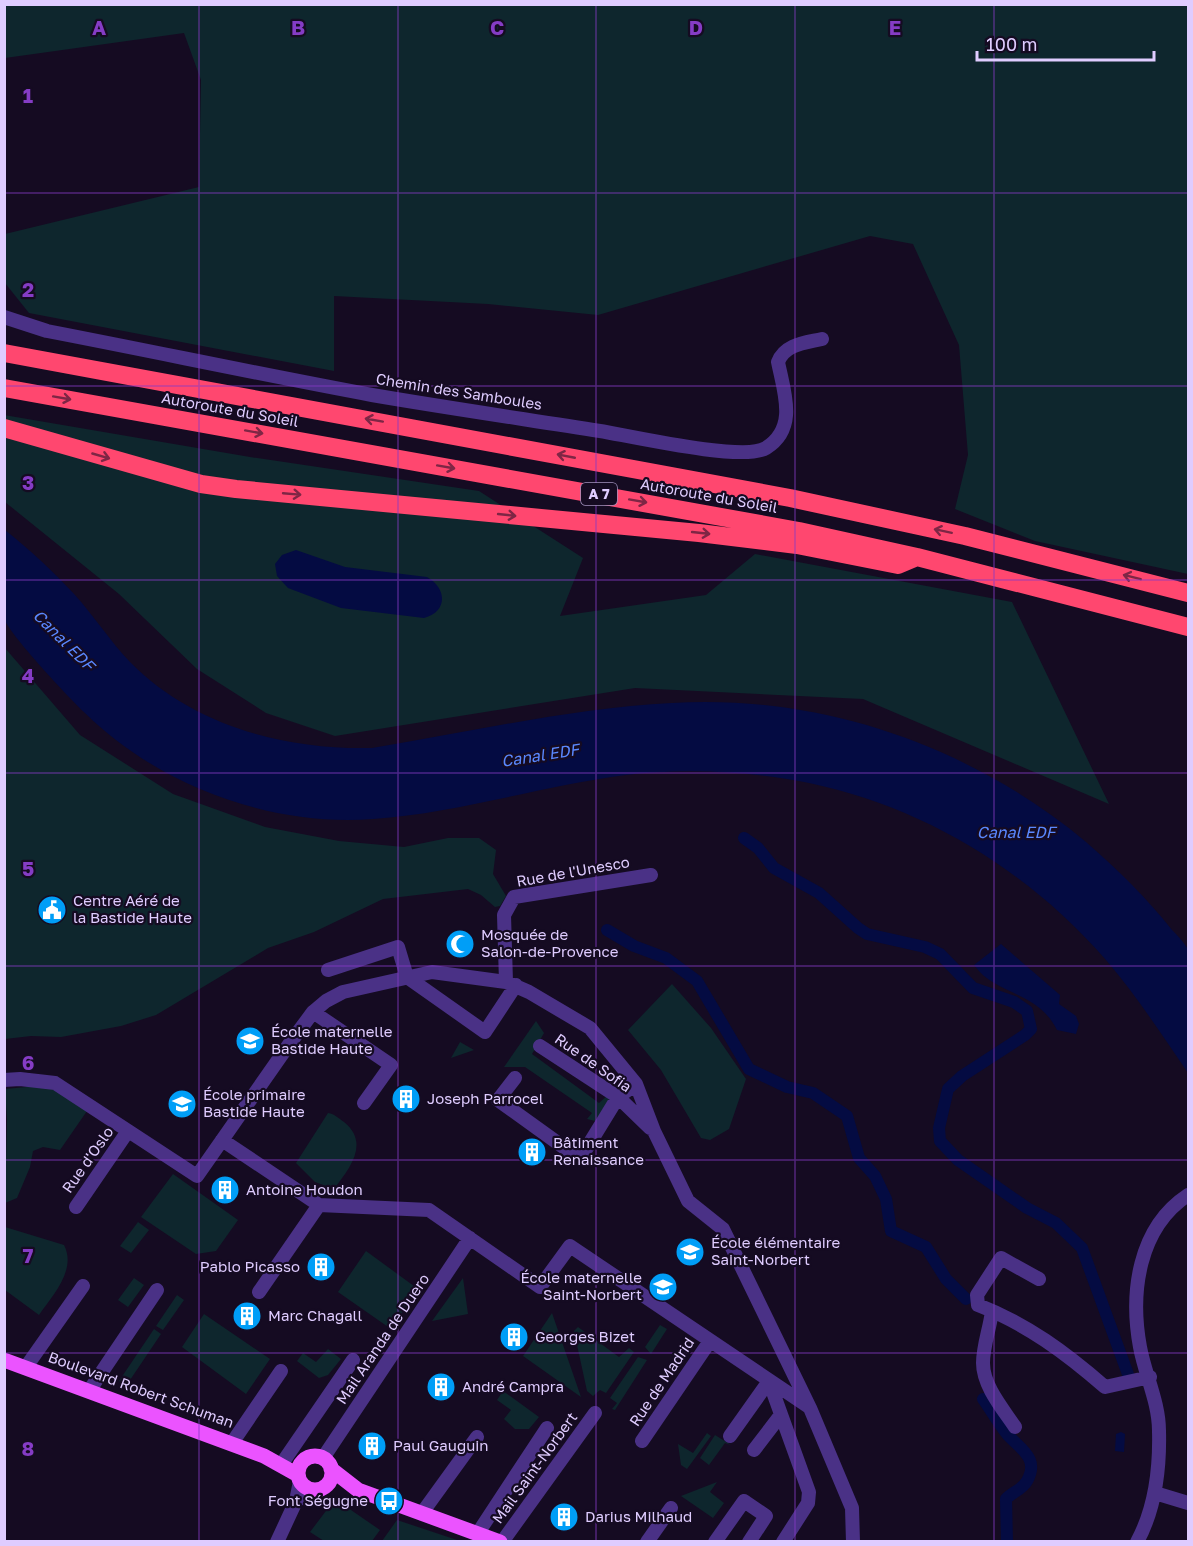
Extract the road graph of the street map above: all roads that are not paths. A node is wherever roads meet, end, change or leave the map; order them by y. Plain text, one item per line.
1 (4, 317) edge
2 (822, 339) dead end
3 (4, 353) edge
4 (4, 387) edge
5 (4, 429) edge
6 (917, 556) junction
7 (1188, 593) edge
8 (1188, 627) edge
9 (651, 876) dead end
10 (328, 970) dead end
11 (407, 977) junction
12 (511, 983) junction
13 (313, 1012) junction
14 (540, 1046) dead end
15 (514, 1078) dead end
16 (4, 1080) edge
17 (636, 1084) junction
18 (618, 1097) junction
19 (364, 1103) dead end
20 (128, 1131) junction
21 (654, 1131) junction
22 (222, 1140) junction
23 (1188, 1195) edge
24 (319, 1205) junction
25 (76, 1208) dead end
26 (470, 1238) junction
27 (1039, 1279) dead end
28 (83, 1286) dead end
29 (157, 1290) dead end
30 (259, 1292) dead end
31 (992, 1311) junction
32 (710, 1341) junction
33 (779, 1347) junction
34 (4, 1360) edge
35 (353, 1360) dead end
36 (26, 1367) junction
37 (281, 1371) dead end
38 (1150, 1377) junction
39 (773, 1383) junction
40 (89, 1391) junction
41 (810, 1408) junction
42 (595, 1413) dead end
43 (780, 1416) junction
44 (1015, 1427) dead end
45 (547, 1428) dead end
46 (730, 1436) dead end
47 (477, 1437) dead end
48 (642, 1441) dead end
49 (232, 1443) junction
50 (754, 1450) dead end
51 (264, 1455) junction
52 (285, 1459) junction
53 (304, 1460) junction
54 (327, 1464) junction
55 (303, 1482) junction
56 (328, 1484) junction
57 (358, 1490) junction
58 (1155, 1493) junction
59 (1188, 1503) edge
60 (671, 1508) dead end
61 (422, 1513) junction
62 (478, 1533) junction
63 (277, 1542) edge
64 (501, 1542) edge
65 (647, 1542) edge
66 (715, 1542) edge
67 (748, 1542) edge
68 (783, 1542) edge
69 (853, 1542) edge
70 (1137, 1542) edge

1 - 2 street, Chemin des Samboules
7 -> 3 highway, Autoroute du Soleil / A 7
4 -> 6 highway, Autoroute du Soleil / A 7
5 -> 6 highway
6 - 8 highway, Autoroute du Soleil / A 7
9 - 12 street, Rue de l'Unesco
10 - 11 street
11 - 12 street
11 - 12 street
11 - 13 street
12 - 17 street
13 - 19 street
13 - 22 street
14 - 18 street, Rue de Sofia
15 - 18 street
16 - 20 street
17 - 18 street
17 - 21 street
18 - 21 street, Rue de Sofia
20 - 22 street
20 - 25 street, Rue d'Oslo
21 - 33 street
22 - 24 street
23 - 38 street
24 - 26 street
24 - 30 street
26 - 32 street
26 - 54 street, Mail Aranda de Duero
27 - 31 street
28 - 36 street
29 - 40 street
31 - 38 street
31 - 44 street
32 - 39 street
32 - 48 street, Rue de Madrid
33 - 39 street
33 - 41 street
34 - 36 main road, Boulevard Robert Schuman
35 - 52 street
36 - 40 main road, Boulevard Robert Schuman
37 - 49 street
38 - 58 street
39 - 41 street
39 - 43 street
39 - 46 street
40 - 49 main road, Boulevard Robert Schuman
41 - 69 street
42 - 64 street, Mail Saint-Norbert
43 - 50 street
43 - 68 street
45 - 62 street
47 - 61 street
49 - 51 main road, Boulevard Robert Schuman
51 - 52 main road, Boulevard Robert Schuman
51 - 55 main road, Boulevard Robert Schuman
52 - 53 main road, Boulevard Robert Schuman
53 - 54 main road
53 - 55 main road
54 - 56 main road
54 - 57 main road
55 - 56 main road
55 - 63 street
56 - 57 main road
57 - 61 main road
58 - 59 street
58 - 70 street
60 - 65 street
61 - 62 main road
62 - 64 main road
66 - 67 street

